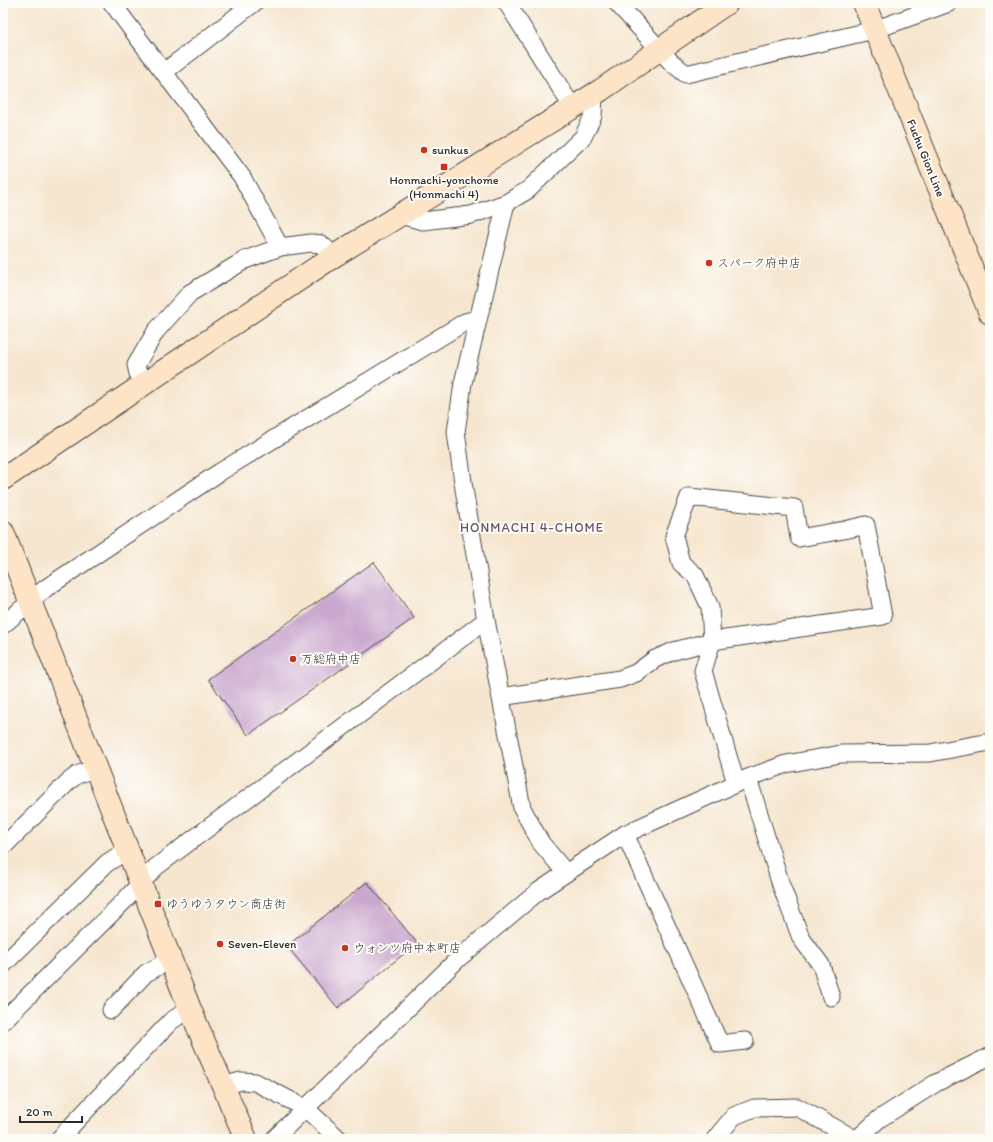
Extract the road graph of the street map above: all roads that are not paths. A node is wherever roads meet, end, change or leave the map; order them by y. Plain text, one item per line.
1 (112, 3) edge
2 (254, 3) edge
3 (507, 3) edge
4 (617, 3) edge
5 (727, 3) edge
6 (864, 3) edge
7 (949, 3) edge
8 (874, 30) junction
9 (659, 50) junction
10 (164, 72) junction
11 (594, 95) junction
12 (573, 108) junction
13 (506, 203) junction
14 (400, 215) junction
15 (280, 247) junction
16 (334, 256) junction
17 (990, 313) edge
18 (478, 319) junction
19 (141, 386) junction
20 (3, 479) edge
21 (3, 532) edge
22 (30, 602) junction
23 (486, 620) junction
24 (3, 624) edge
25 (712, 641) junction
26 (501, 697) junction
27 (990, 742) edge
28 (95, 768) junction
29 (742, 780) junction
30 (626, 834) junction
31 (3, 847) edge
32 (127, 850) junction
33 (566, 873) junction
34 (140, 884) junction
35 (170, 960) junction
36 (3, 965) edge
37 (831, 997) dead end
38 (190, 1009) junction
39 (111, 1010) dead end
40 (3, 1021) edge
41 (745, 1041) dead end
42 (990, 1056) edge
43 (223, 1086) junction
44 (305, 1108) junction
45 (59, 1139) edge
46 (246, 1139) edge
47 (274, 1139) edge
48 (339, 1139) edge
49 (715, 1139) edge
50 (856, 1139) edge

1 - 10 street
2 - 10 street
3 - 12 street
4 - 9 street
5 - 9 street
6 - 8 street, Fuchu Gion Line
7 - 8 street
8 - 9 street
8 - 17 street, Fuchu Gion Line
9 - 11 street
10 - 15 street
11 - 12 street
11 - 13 street
12 - 14 street
13 - 14 street
13 - 18 street
14 - 16 street
15 - 16 street
15 - 19 street
16 - 19 street
18 - 22 street
18 - 23 street
19 - 20 street
21 - 22 street
22 - 24 street
22 - 28 street
23 - 26 street
23 - 34 street
25 - 25 street
25 - 26 street
25 - 29 street
26 - 33 street
27 - 29 street
28 - 31 street
28 - 32 street
29 - 30 street
29 - 37 street
30 - 33 street
30 - 41 street
32 - 34 street
32 - 36 street
33 - 44 street
34 - 35 street
34 - 40 street
35 - 38 street
35 - 39 street
38 - 43 street
38 - 45 street
42 - 50 street
43 - 44 street
43 - 46 street
44 - 47 street
44 - 48 street
49 - 50 street

